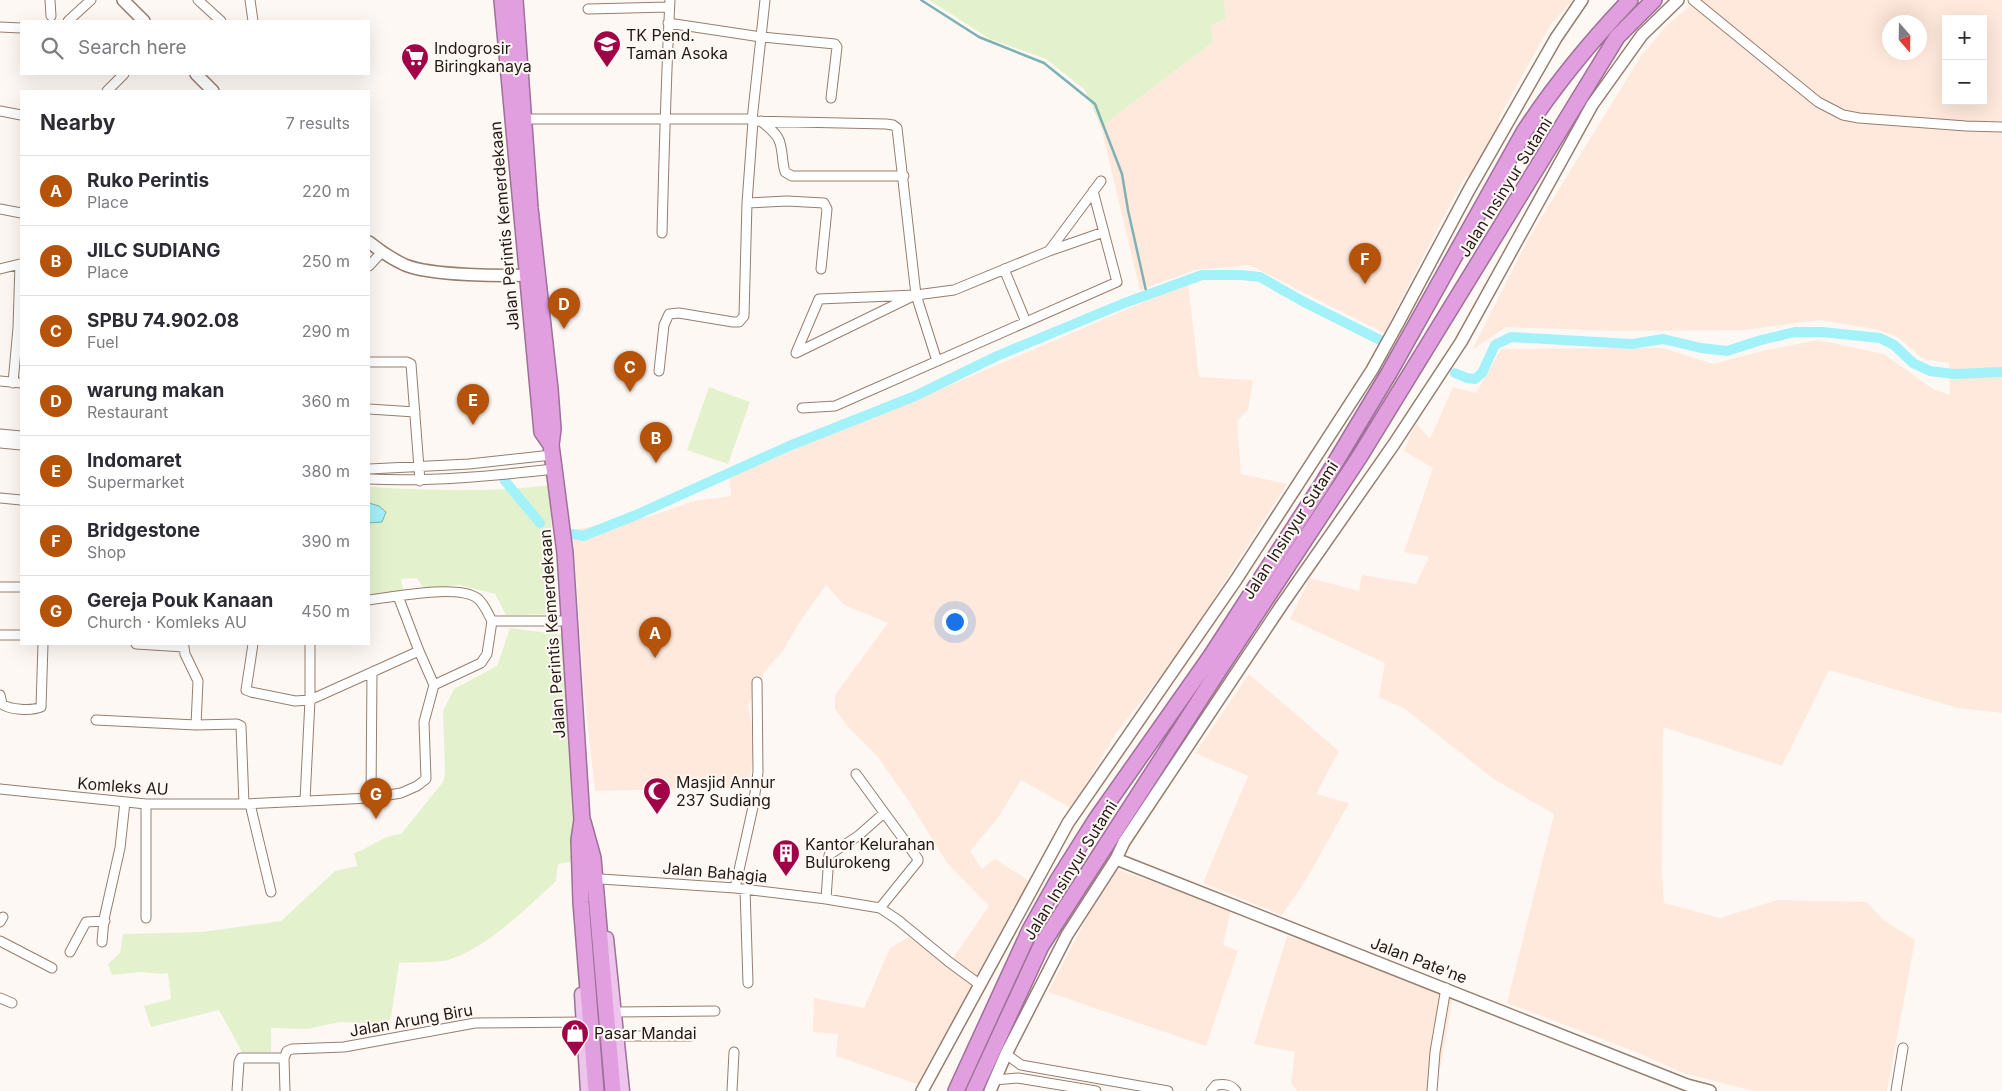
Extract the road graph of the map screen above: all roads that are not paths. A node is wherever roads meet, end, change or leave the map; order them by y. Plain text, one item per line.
1 (50, 0) edge
2 (91, 0) edge
3 (122, 0) edge
4 (198, 0) edge
5 (250, 0) edge
6 (502, 0) edge
7 (515, 0) edge
8 (765, 0) edge
9 (1582, 0) edge
10 (1630, 0) edge
11 (1654, 0) edge
12 (1678, 0) edge
13 (1693, 0) edge
14 (669, 4) edge
15 (588, 9) dead end
16 (52, 16) dead end
17 (69, 20) edge
18 (143, 20) edge
19 (220, 20) edge
20 (253, 20) edge
21 (668, 23) junction
22 (0, 27) edge
23 (20, 28) edge
24 (761, 37) junction
25 (123, 75) edge
26 (197, 75) edge
27 (108, 90) edge
28 (212, 90) edge
29 (830, 98) dead end
30 (0, 111) edge
31 (20, 115) edge
32 (666, 118) junction
33 (524, 119) junction
34 (755, 121) junction
35 (2002, 127) edge
36 (904, 176) junction
37 (1101, 181) dead end
38 (1094, 191) junction
39 (747, 203) junction
40 (0, 209) edge
41 (20, 213) edge
42 (1104, 232) junction
43 (662, 234) dead end
44 (370, 243) edge
45 (1049, 251) junction
46 (382, 252) junction
47 (20, 264) edge
48 (370, 265) edge
49 (821, 268) dead end
50 (0, 269) edge
51 (1004, 269) junction
52 (532, 275) junction
53 (916, 295) junction
54 (1026, 322) junction
55 (937, 361) junction
56 (370, 362) edge
57 (659, 371) dead end
58 (0, 381) edge
59 (17, 383) edge
60 (802, 408) dead end
61 (370, 409) edge
62 (415, 412) junction
63 (0, 434) edge
64 (20, 436) edge
65 (0, 443) edge
66 (20, 445) edge
67 (552, 457) junction
68 (419, 466) junction
69 (370, 469) edge
70 (370, 479) edge
71 (420, 481) junction
72 (0, 498) edge
73 (20, 500) edge
74 (0, 587) edge
75 (20, 587) edge
76 (398, 596) junction
77 (370, 600) edge
78 (492, 621) junction
79 (569, 621) junction
80 (0, 635) edge
81 (20, 635) edge
82 (43, 645) edge
83 (184, 645) edge
84 (253, 645) edge
85 (310, 645) edge
86 (419, 651) junction
87 (372, 672) junction
88 (757, 682) dead end
89 (434, 685) junction
90 (0, 695) edge
91 (310, 700) junction
92 (96, 720) dead end
93 (196, 725) junction
94 (856, 774) dead end
95 (0, 789) edge
96 (371, 798) junction
97 (305, 800) junction
98 (125, 802) junction
99 (146, 804) junction
100 (247, 804) junction
101 (884, 813) junction
102 (586, 858) junction
103 (1116, 859) junction
104 (601, 879) junction
105 (735, 888) junction
106 (745, 889) junction
107 (271, 892) dead end
108 (826, 899) junction
109 (880, 908) junction
110 (146, 918) dead end
111 (105, 921) junction
112 (0, 941) edge
113 (102, 942) dead end
114 (70, 952) dead end
115 (52, 968) dead end
116 (748, 983) dead end
117 (980, 984) junction
118 (1446, 988) junction
119 (0, 998) edge
120 (12, 1003) dead end
121 (716, 1011) dead end
122 (615, 1012) junction
123 (583, 1022) junction
124 (618, 1036) junction
125 (690, 1036) dead end
126 (1903, 1048) dead end
127 (734, 1052) dead end
128 (1006, 1054) junction
129 (284, 1058) junction
130 (1020, 1065) junction
131 (1018, 1078) junction
132 (992, 1086) edge
133 (1686, 1088) edge
134 (237, 1091) edge
135 (285, 1091) edge
136 (587, 1091) edge
137 (596, 1091) edge
138 (613, 1091) edge
139 (623, 1091) edge
140 (732, 1091) edge
141 (922, 1091) edge
142 (956, 1091) edge
143 (974, 1091) edge
144 (1096, 1091) edge
145 (1168, 1091) edge
146 (1211, 1091) edge
147 (1236, 1091) edge
148 (1432, 1091) edge
149 (1710, 1091) edge
150 (1896, 1091) edge

1 - 16 street
2 - 17 street
3 - 18 street
4 - 19 street
5 - 20 street
6 - 52 highway, Jalan Perintis Kemerdekaan
7 - 33 highway, Jalan Perintis Kemerdekaan
8 - 24 street
9 - 117 street
10 - 142 highway, Jalan Insinyur Sutami
11 - 143 highway, Jalan Insinyur Sutami
12 - 103 street
13 - 35 street
14 - 15 street
14 - 21 street
21 - 24 street
21 - 32 street
22 - 23 street
24 - 29 street
24 - 34 street
25 - 27 street
26 - 28 street
30 - 31 street
32 - 33 street
32 - 34 street
32 - 43 street
33 - 52 highway, Jalan Perintis Kemerdekaan
34 - 36 street
34 - 36 street
34 - 39 street
36 - 53 street
37 - 38 street
38 - 42 street
38 - 45 street
39 - 49 street
39 - 57 street
40 - 41 street
42 - 45 street
42 - 54 street
44 - 46 street
45 - 51 street
46 - 48 street
46 - 52 street
47 - 50 street
47 - 59 street
51 - 53 street
51 - 54 street
52 - 67 highway, Jalan Perintis Kemerdekaan
53 - 53 street
53 - 55 street
54 - 55 street
55 - 60 street
56 - 62 street
58 - 59 street
61 - 62 street
62 - 68 street
63 - 64 street
65 - 66 street
67 - 68 street
67 - 71 street
67 - 79 highway, Jalan Perintis Kemerdekaan
68 - 69 street
68 - 71 street
70 - 71 street
72 - 73 street
74 - 75 street
76 - 77 street
76 - 78 street
76 - 86 street
78 - 79 street
78 - 89 street
79 - 102 highway, Jalan Perintis Kemerdekaan
80 - 81 street
82 - 90 street
83 - 93 street
84 - 91 street
85 - 91 street
86 - 87 street
86 - 89 street
87 - 91 street
87 - 96 street
88 - 105 street
89 - 96 street, Komleks AU
91 - 97 street
92 - 93 street
93 - 100 street
94 - 101 street
95 - 98 street, Komleks AU
96 - 97 street, Komleks AU
97 - 100 street, Komleks AU
98 - 99 street, Komleks AU
98 - 111 street
99 - 100 street, Komleks AU
99 - 110 street
100 - 107 street
101 - 108 street
101 - 109 street
102 - 104 main road, Jalan Perintis Kemerdekaan
102 - 123 main road, Jalan Perintis Kemerdekaan
102 - 137 highway, Jalan Perintis Kemerdekaan
102 - 138 highway, Jalan Perintis Kemerdekaan
103 - 118 street, Jalan Pate'ne
103 - 128 street
104 - 105 street, Jalan Bahagia
104 - 122 main road, Jalan Perintis Kemerdekaan
105 - 106 street, Jalan Bahagia
106 - 108 street, Jalan Bahagia
106 - 116 street
108 - 109 street, Jalan Bahagia
109 - 117 street, Jalan Bahagia
111 - 113 street
111 - 114 street
112 - 115 street
117 - 141 street
118 - 133 street, Jalan Pate'ne
118 - 148 street
119 - 120 street
121 - 122 street
122 - 124 main road, Jalan Perintis Kemerdekaan
123 - 129 street, Jalan Arung Biru
123 - 136 main road, Jalan Perintis Kemerdekaan
124 - 125 street
124 - 139 main road, Jalan Perintis Kemerdekaan
126 - 150 street
127 - 140 street
128 - 130 street
128 - 132 street
129 - 134 street
129 - 135 street
130 - 131 street
130 - 145 street
131 - 132 street
131 - 144 street
133 - 149 street, Jalan Pate'ne
146 - 147 street

